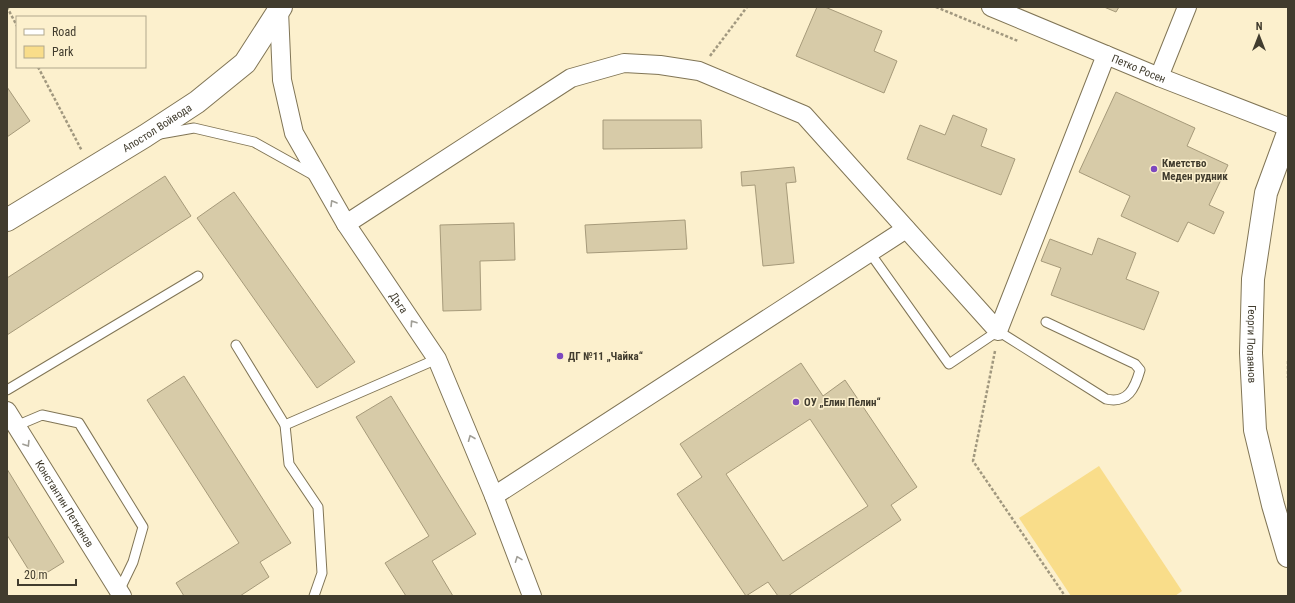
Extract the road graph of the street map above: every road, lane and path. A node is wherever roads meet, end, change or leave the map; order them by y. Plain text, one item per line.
1 (7, 7) edge
2 (748, 7) edge
3 (991, 7) edge
4 (1186, 7) edge
5 (280, 9) edge
6 (16, 24) edge
7 (1106, 55) junction
8 (39, 68) edge
9 (699, 71) junction
10 (1159, 77) junction
11 (1288, 127) edge
12 (1288, 133) edge
13 (145, 136) junction
14 (91, 169) junction
15 (318, 178) junction
16 (7, 220) edge
17 (346, 224) junction
18 (906, 229) junction
19 (870, 253) junction
20 (198, 276) dead end
21 (1046, 322) dead end
22 (998, 331) junction
23 (236, 345) dead end
24 (437, 359) junction
25 (1288, 361) edge
26 (1288, 378) edge
27 (7, 390) edge
28 (12, 419) edge
29 (285, 425) junction
30 (494, 496) junction
31 (1288, 556) edge
32 (117, 594) edge
33 (314, 596) edge
34 (532, 596) edge
35 (1065, 596) edge

1 - 6 path
2 - 9 path
3 - 7 street, Петко Росен
4 - 10 street
5 - 13 main road, Апостол Войвода
5 - 15 street, Дъга
7 - 10 street, Петко Росен
7 - 22 street
8 - 14 path
9 - 17 street
9 - 18 street
10 - 11 street, Петко Росен
12 - 31 main road, Георги Попаянов
13 - 14 main road, Апостол Войвода
13 - 15 lane
14 - 16 main road, Апостол Войвода
17 -> 15 street, Дъга
24 -> 17 street, Дъга
18 - 19 street
18 - 22 street
19 - 22 lane
19 - 30 street
20 - 27 lane
21 - 22 lane
22 - 35 path
23 - 29 lane
24 - 29 lane
30 -> 24 street, Дъга
25 - 26 path
28 -> 32 street, Константин Петканов
28 - 32 lane
29 - 33 lane
34 -> 30 street, Дъга

